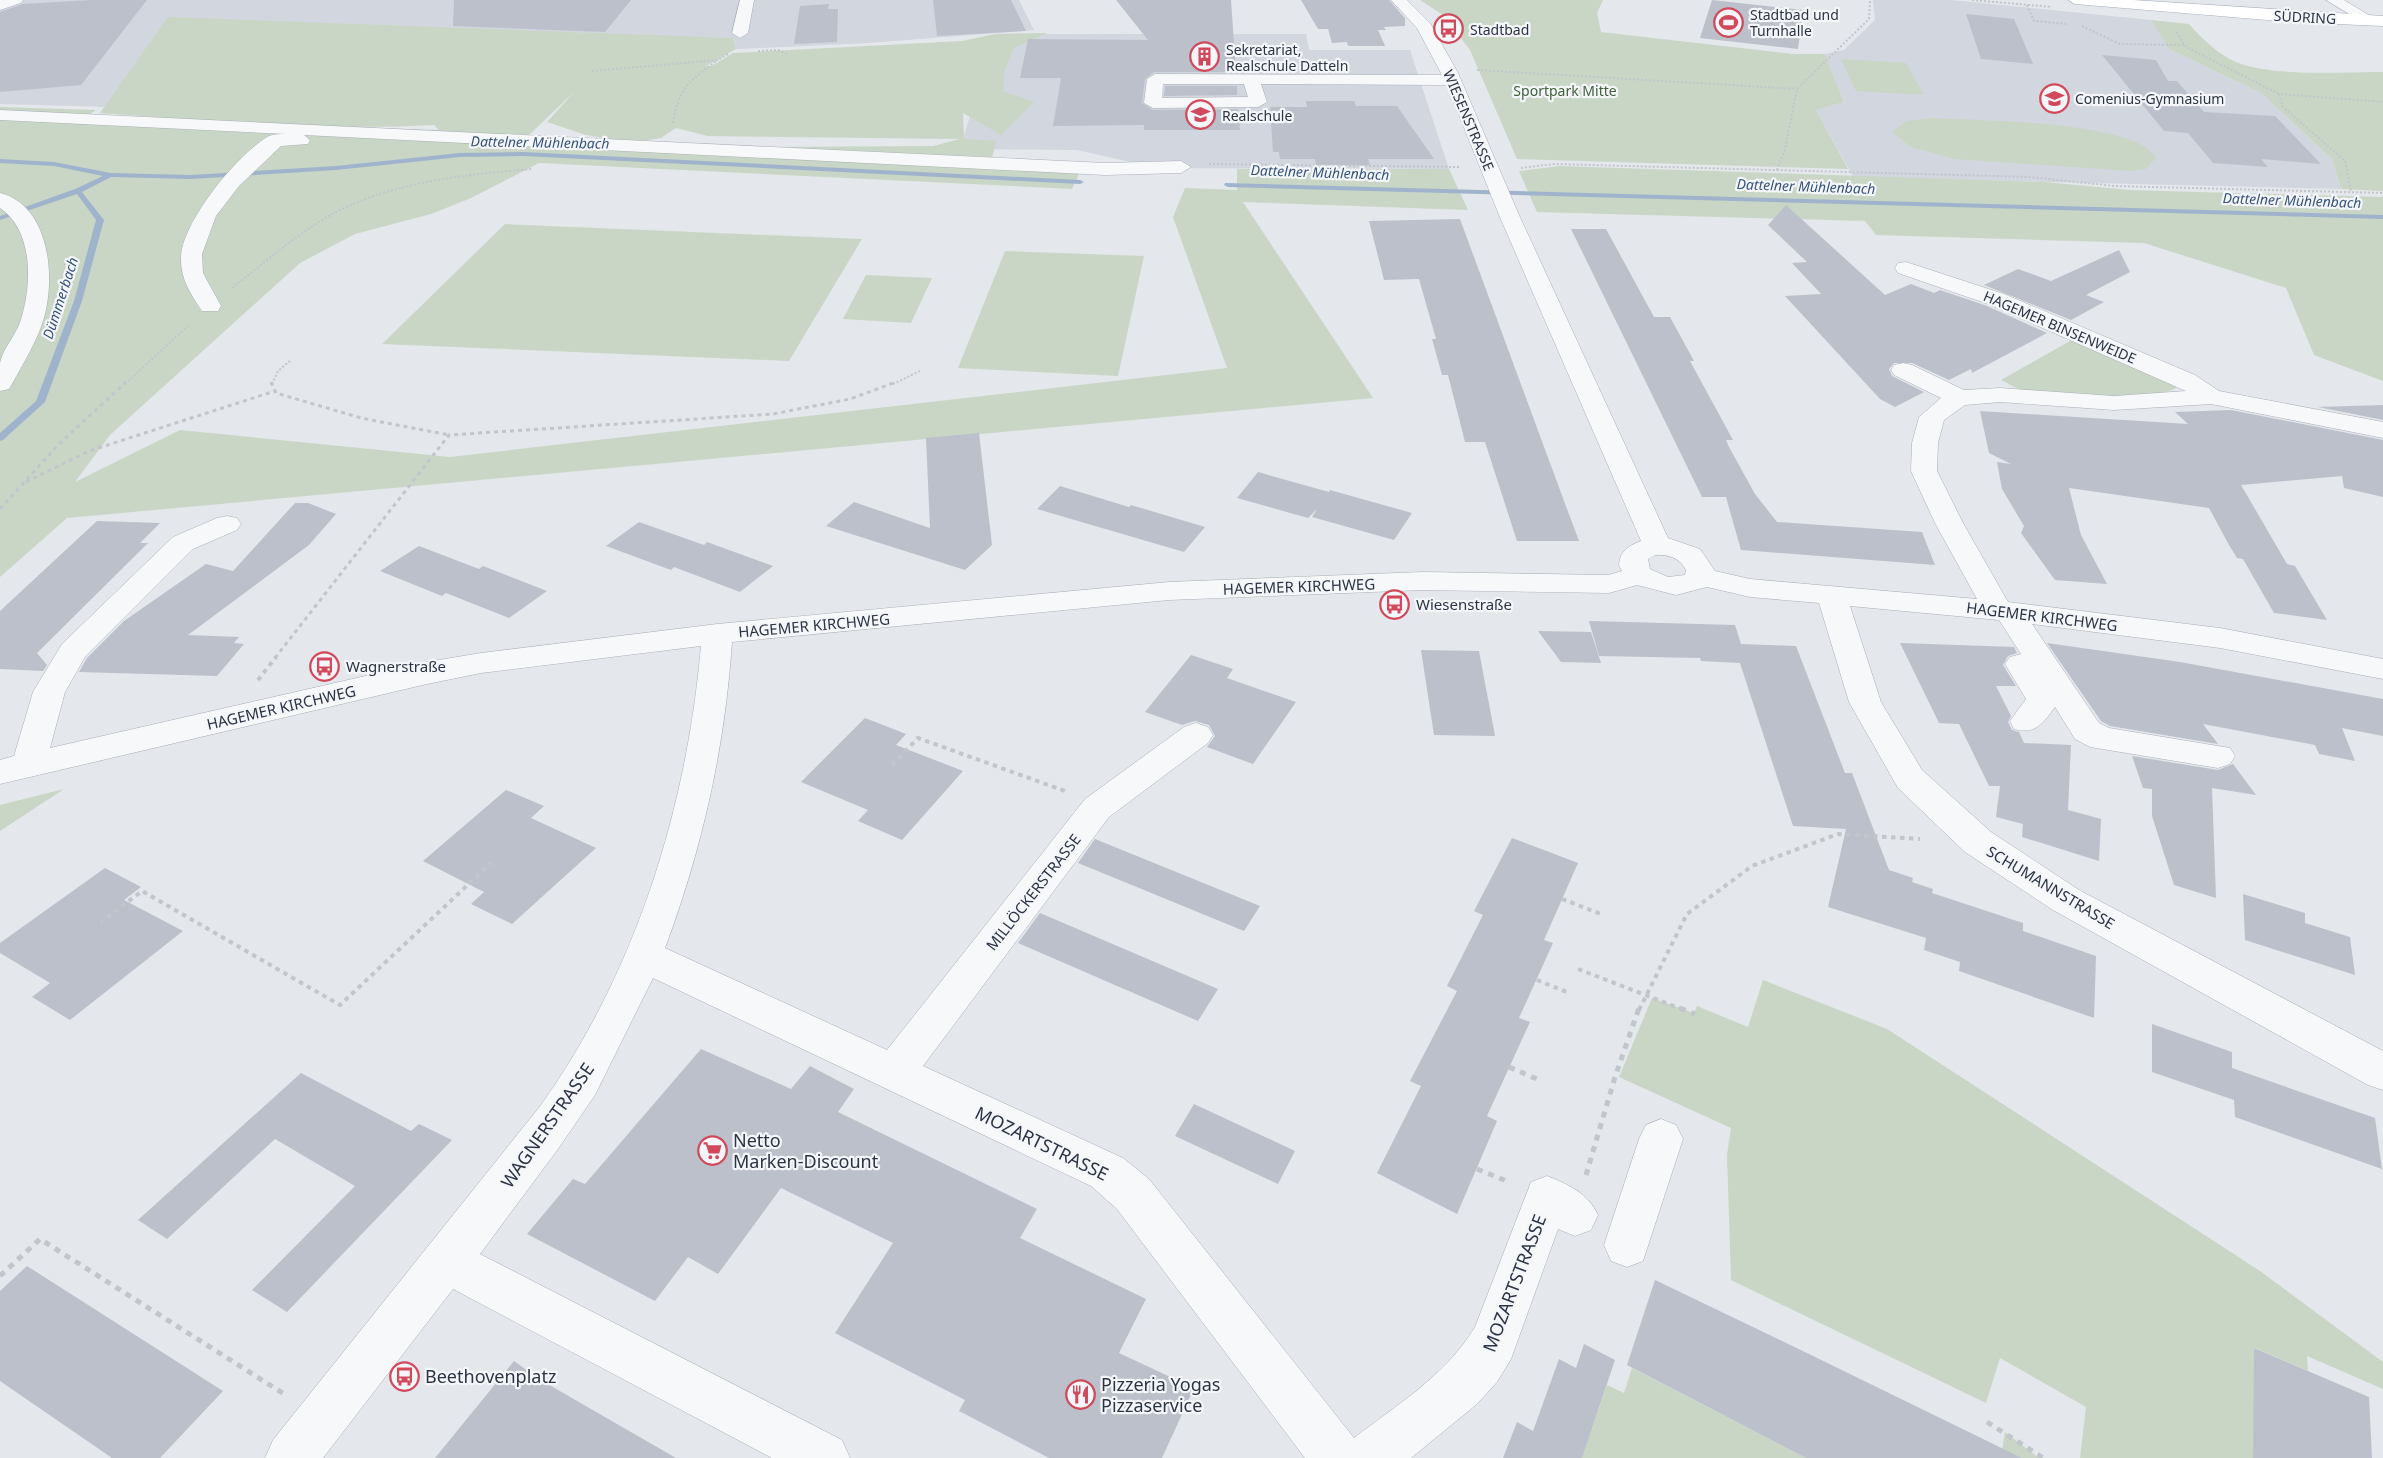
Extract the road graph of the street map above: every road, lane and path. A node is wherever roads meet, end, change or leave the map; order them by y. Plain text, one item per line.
1 (16, 0) edge
2 (747, 0) edge
3 (1398, 0) edge
4 (1870, 0) edge
5 (2075, 0) edge
6 (2332, 0) edge
7 (0, 5) edge
8 (2027, 5) dead end
9 (2374, 18) edge
10 (2069, 24) dead end
11 (2080, 26) dead end
12 (2175, 31) dead end
13 (740, 33) joint
14 (2185, 45) junction
15 (732, 52) junction
16 (789, 55) dead end
17 (592, 71) dead end
18 (1450, 74) junction
19 (1251, 78) junction
20 (1797, 89) junction
21 (2279, 94) junction
22 (2383, 102) edge
23 (0, 115) edge
24 (0, 127) edge
25 (276, 140) junction
26 (525, 140) junction
27 (1181, 167) dead end
28 (1490, 167) junction
29 (543, 168) dead end
30 (1777, 170) junction
31 (2351, 191) junction
32 (2383, 193) edge
33 (0, 199) edge
34 (1906, 268) dead end
35 (210, 306) junction
36 (290, 361) dead end
37 (1903, 370) dead end
38 (920, 371) dead end
39 (0, 384) edge
40 (275, 391) junction
41 (2211, 397) junction
42 (1960, 398) junction
43 (2383, 430) edge
44 (449, 435) junction
45 (22, 485) junction
46 (0, 509) edge
47 (227, 524) dead end
48 (1657, 546) junction
49 (1640, 575) junction
50 (1700, 576) junction
51 (1831, 595) junction
52 (1998, 610) junction
53 (717, 634) junction
54 (2383, 669) edge
55 (228, 719) junction
56 (2026, 721) dead end
57 (1196, 735) dead end
58 (2218, 756) dead end
59 (892, 765) dead end
60 (14, 768) edge
61 (1103, 804) junction
62 (1978, 842) junction
63 (491, 863) dead end
64 (1562, 899) dead end
65 (1601, 914) dead end
66 (100, 923) dead end
67 (644, 956) junction
68 (1578, 969) dead end
69 (1537, 980) dead end
70 (1569, 993) dead end
71 (1644, 995) junction
72 (1695, 1014) dead end
73 (1509, 1067) dead end
74 (894, 1072) junction
75 (2383, 1072) edge
76 (1537, 1079) dead end
77 (1661, 1139) dead end
78 (1575, 1215) joint
79 (1627, 1245) dead end
80 (447, 1261) junction
81 (0, 1276) edge
82 (322, 1419) junction
83 (1987, 1422) dead end
84 (291, 1458) edge
85 (824, 1458) edge
86 (1337, 1458) edge
87 (1370, 1458) edge
88 (2043, 1458) edge

1 - 7 street
2 - 13 street
3 - 18 street, WIESENSTRASSE
4 - 20 path
5 - 9 main road, SÜDRING
6 - 9 street
8 - 10 path
11 - 14 path
12 - 14 path
13 - 15 path
14 - 21 path
15 - 16 path
15 - 17 path
18 - 19 street
18 - 20 path
18 - 28 street, WIESENSTRASSE
19 - 19 street
20 - 30 path
21 - 22 path
21 - 31 path
23 - 26 street
24 - 25 street
25 - 26 street
25 - 35 street
26 - 27 street
28 - 30 path
28 - 48 street, WIESENSTRASSE
29 - 35 path
30 - 31 path
31 - 32 path
33 - 39 street
34 - 41 street, HAGEMER BINSENWEIDE
35 - 45 path
36 - 40 path
37 - 42 street
38 - 44 path
40 - 44 path
40 - 45 path
41 - 42 street, HAGEMER BINSENWEIDE
41 - 43 street, HAGEMER BINSENWEIDE
42 - 52 street, HAGEMER BINSENWEIDE
44 - 55 path
45 - 46 path
47 - 60 street
48 - 49 street
48 - 50 street
49 - 50 street
49 - 53 street, HAGEMER KIRCHWEG
50 - 51 street, HAGEMER KIRCHWEG
51 - 52 street, HAGEMER KIRCHWEG
51 - 62 street, SCHUMANNSTRASSE
52 - 54 street, HAGEMER KIRCHWEG
52 - 56 street
52 - 58 street
53 - 55 street, HAGEMER KIRCHWEG
53 - 67 street, WAGNERSTRASSE
55 - 60 street, HAGEMER KIRCHWEG
57 - 61 street, MILLÖCKERSTRASSE
59 - 61 path
61 - 74 street, MILLÖCKERSTRASSE
62 - 71 path
62 - 75 street, SCHUMANNSTRASSE
63 - 66 path
64 - 65 path
67 - 74 street, MOZARTSTRASSE
67 - 80 street, WAGNERSTRASSE
68 - 71 path
69 - 70 path
71 - 72 path
71 - 78 path
73 - 76 path
74 - 86 street, MOZARTSTRASSE
77 - 79 street
78 - 87 street, MOZARTSTRASSE
80 - 82 street, WAGNERSTRASSE
80 - 85 street
81 - 82 path
82 - 84 street, WAGNERSTRASSE
83 - 88 path

